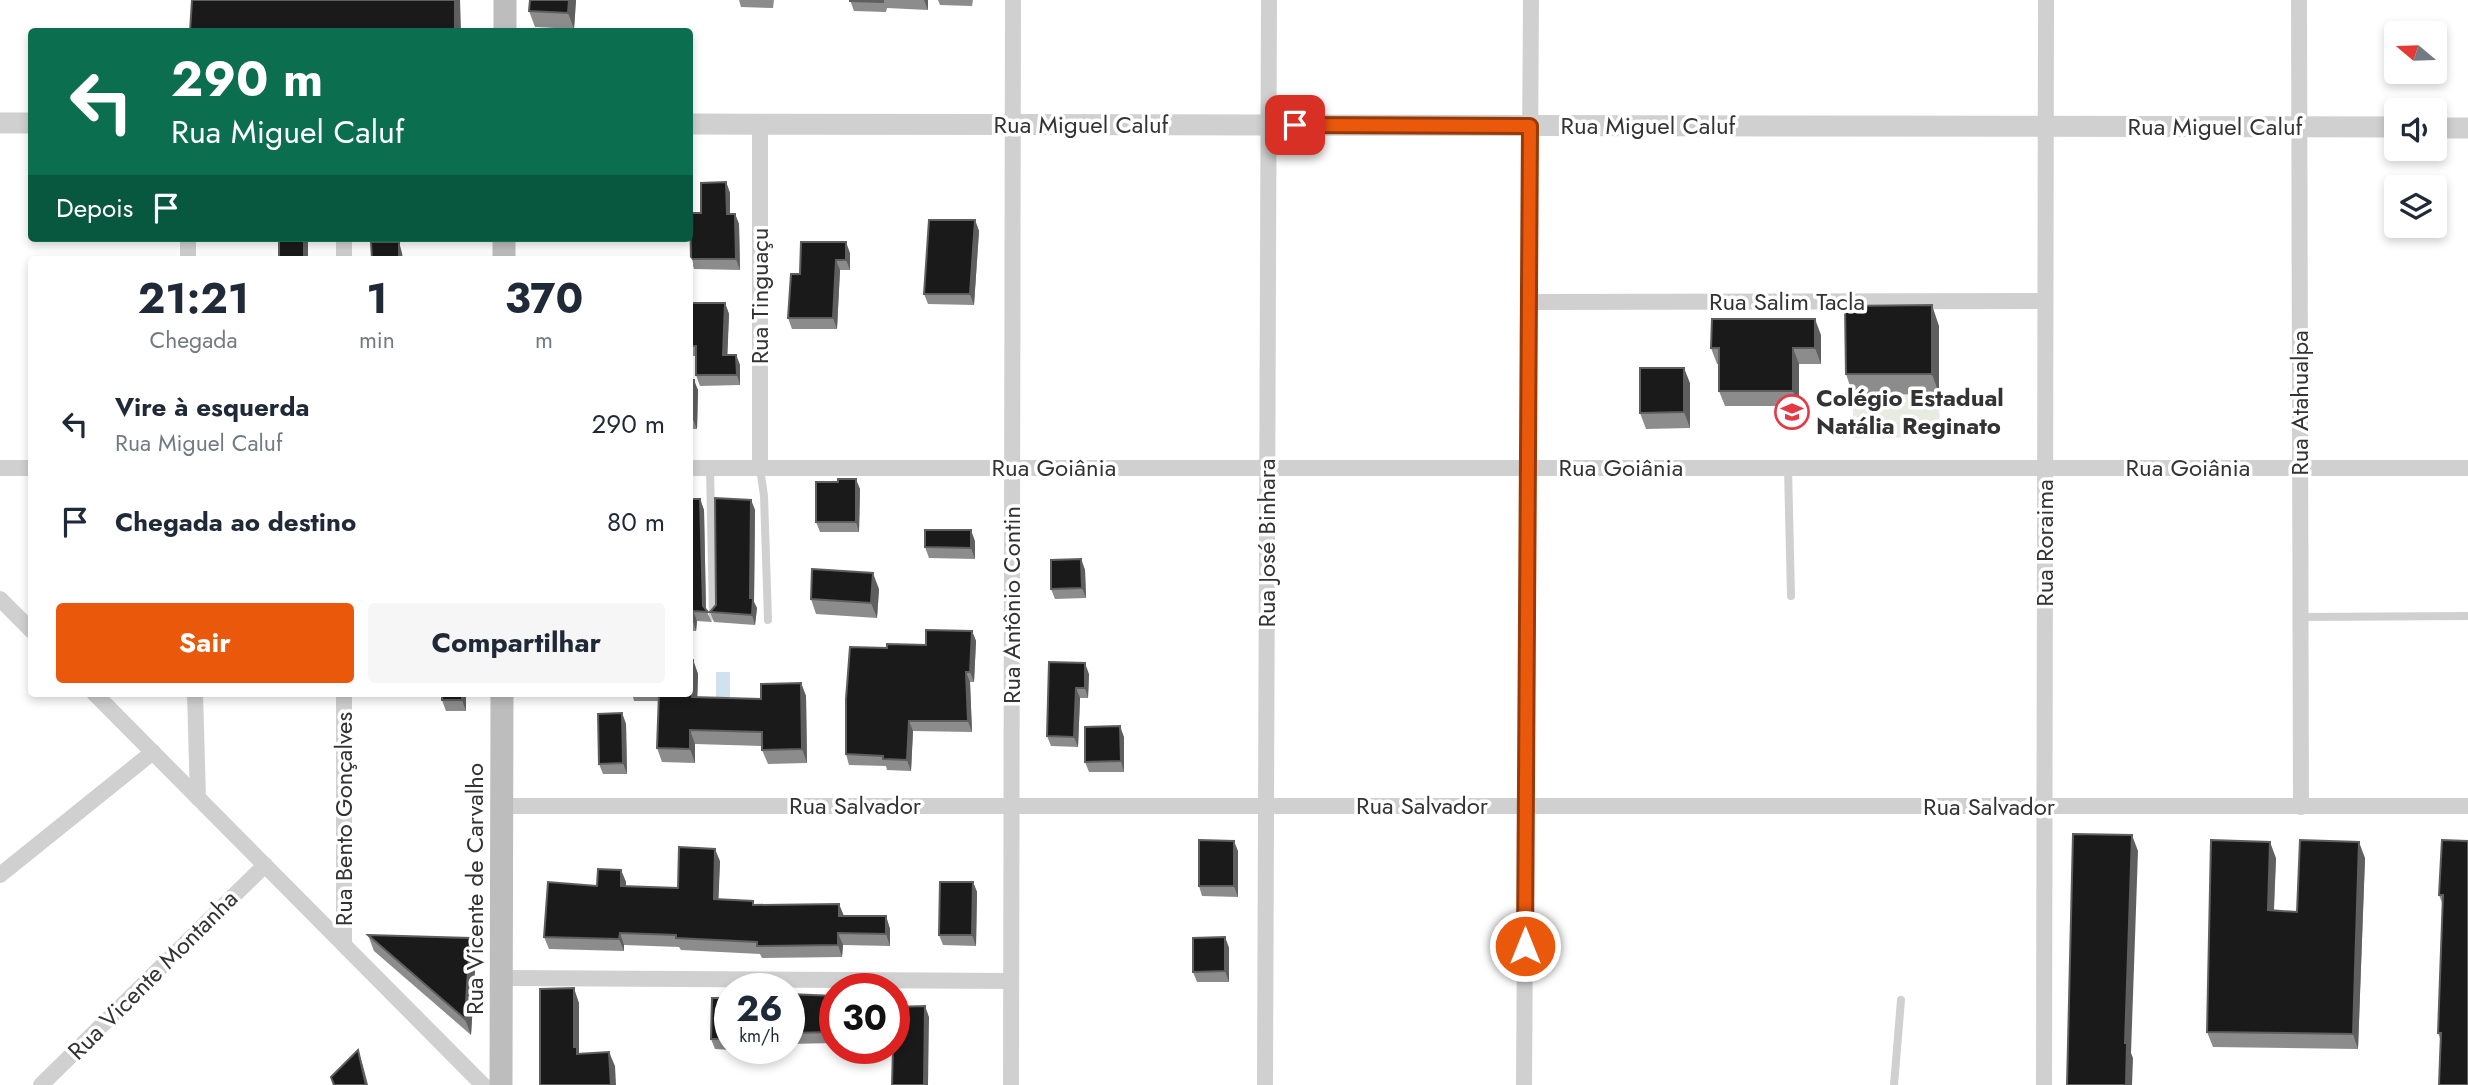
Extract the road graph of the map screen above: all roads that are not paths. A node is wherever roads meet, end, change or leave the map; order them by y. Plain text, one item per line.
1 (505, 0) edge
2 (1013, 0) edge
3 (1269, 0) edge
4 (1531, 0) edge
5 (2046, 0) edge
6 (2299, 0) edge
7 (505, 28) edge
8 (0, 123) edge
9 (28, 123) edge
10 (693, 124) edge
11 (760, 124) junction
12 (1013, 125) junction
13 (1269, 125) junction
14 (1530, 126) junction
15 (2046, 127) junction
16 (2300, 127) junction
17 (2384, 127) edge
18 (2447, 128) edge
19 (2468, 128) edge
20 (2045, 301) junction
21 (1529, 302) junction
22 (0, 468) edge
23 (28, 468) edge
24 (693, 468) edge
25 (709, 468) junction
26 (760, 468) junction
27 (1012, 468) junction
28 (1267, 468) junction
29 (1528, 468) junction
30 (1788, 468) junction
31 (2045, 468) junction
32 (2300, 468) junction
33 (2468, 468) edge
34 (1791, 597) dead end
35 (3, 608) edge
36 (713, 616) edge
37 (2468, 616) edge
38 (2301, 617) junction
39 (768, 620) dead end
40 (28, 628) edge
41 (98, 697) edge
42 (195, 697) edge
43 (344, 697) edge
44 (502, 697) edge
45 (153, 752) junction
46 (198, 798) junction
47 (502, 806) junction
48 (1011, 806) junction
49 (1266, 806) junction
50 (2468, 806) edge
51 (1526, 807) junction
52 (2044, 807) junction
53 (2301, 807) junction
54 (265, 865) junction
55 (0, 874) edge
56 (344, 944) junction
57 (501, 978) junction
58 (1011, 981) junction
59 (1901, 1000) dead end
60 (41, 1085) edge
61 (483, 1085) edge
62 (500, 1085) edge
63 (1011, 1085) edge
64 (1265, 1085) edge
65 (1524, 1085) edge
66 (1894, 1085) edge
67 (2044, 1085) edge

1 - 7 main road
2 - 12 street, Rua Antônio Contin
3 - 13 street, Rua José Binhara
4 - 14 street
5 - 15 street, Rua Roraima
6 - 16 street, Rua Atahualpa
8 - 9 street
10 - 11 street, Rua Miguel Caluf
11 - 12 street, Rua Miguel Caluf
11 - 26 street, Rua Tinguaçu
12 - 13 street, Rua Miguel Caluf
12 - 27 street, Rua Antônio Contin
13 - 14 street, Rua Miguel Caluf
13 - 28 street, Rua José Binhara
14 - 15 street, Rua Miguel Caluf
14 - 21 street
15 - 16 street, Rua Miguel Caluf
15 - 20 street, Rua Roraima
16 - 17 street, Rua Miguel Caluf
16 - 32 street, Rua Atahualpa
18 - 19 street
20 - 21 street, Rua Salim Tacla
20 - 31 street, Rua Roraima
21 - 29 street
22 - 23 street
24 - 25 street, Rua Goiânia
25 - 26 street, Rua Goiânia
25 - 36 lane
26 - 27 street, Rua Goiânia
26 - 39 lane
27 - 28 street, Rua Goiânia
27 - 48 street, Rua Antônio Contin
28 - 29 street, Rua Goiânia
28 - 49 street, Rua José Binhara
29 - 30 street, Rua Goiânia
29 - 51 street
30 - 31 street, Rua Goiânia
30 - 34 lane
31 - 32 street, Rua Goiânia
31 - 52 street, Rua Roraima
32 - 33 street, Rua Goiânia
32 - 38 street, Rua Atahualpa
35 - 40 street
37 - 38 lane
38 - 53 street, Rua Atahualpa
41 - 45 street
42 - 46 street
43 - 56 street, Rua Bento Gonçalves
44 - 47 main road, Rua Vicente de Carvalho
45 - 46 street
45 - 55 street
46 - 54 street
47 - 48 street, Rua Salvador
47 - 57 main road, Rua Vicente de Carvalho
48 - 49 street, Rua Salvador
48 - 58 street, Rua Antônio Contin
49 - 51 street, Rua Salvador
49 - 64 street, Rua José Binhara
50 - 53 street, Rua Salvador
51 - 52 street, Rua Salvador
51 - 65 street
52 - 53 street, Rua Salvador
52 - 67 street, Rua Roraima
54 - 56 street
54 - 60 street, Rua Vicente Montanha
56 - 61 street
57 - 58 street
57 - 62 main road, Rua Vicente de Carvalho
58 - 63 street, Rua Antônio Contin
59 - 66 lane

